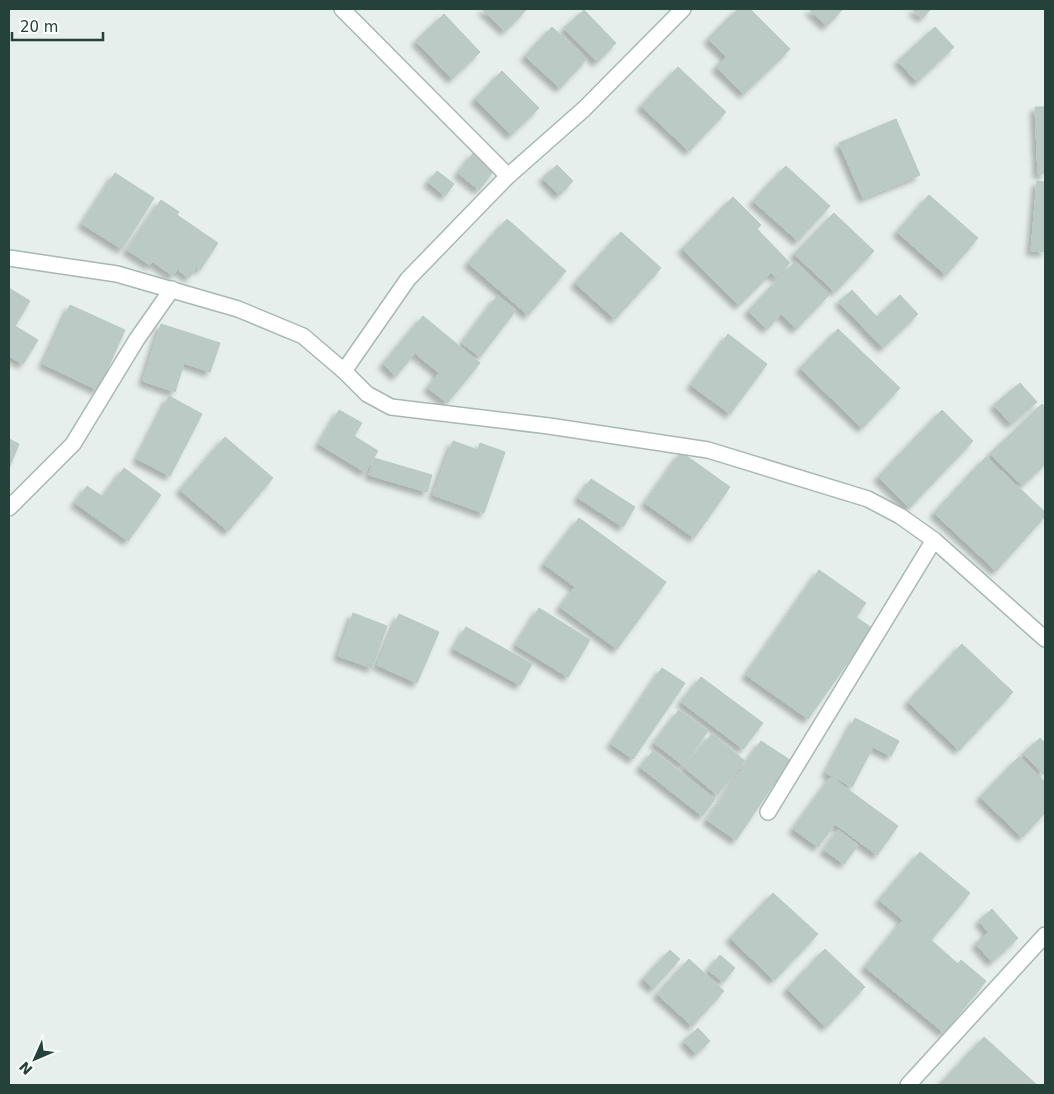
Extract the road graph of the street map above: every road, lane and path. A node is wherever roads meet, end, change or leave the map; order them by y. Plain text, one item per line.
1 (342, 9) edge
2 (683, 9) edge
3 (508, 176) junction
4 (9, 258) edge
5 (172, 289) junction
6 (344, 371) junction
7 (9, 508) edge
8 (934, 540) junction
9 (1045, 639) edge
10 (768, 812) dead end
11 (1045, 935) edge
12 (908, 1085) edge

1 - 3 street
2 - 3 street
3 - 6 street
4 - 5 street
5 - 6 street
5 - 7 street
6 - 8 street
8 - 9 street
8 - 10 street
11 - 12 street

